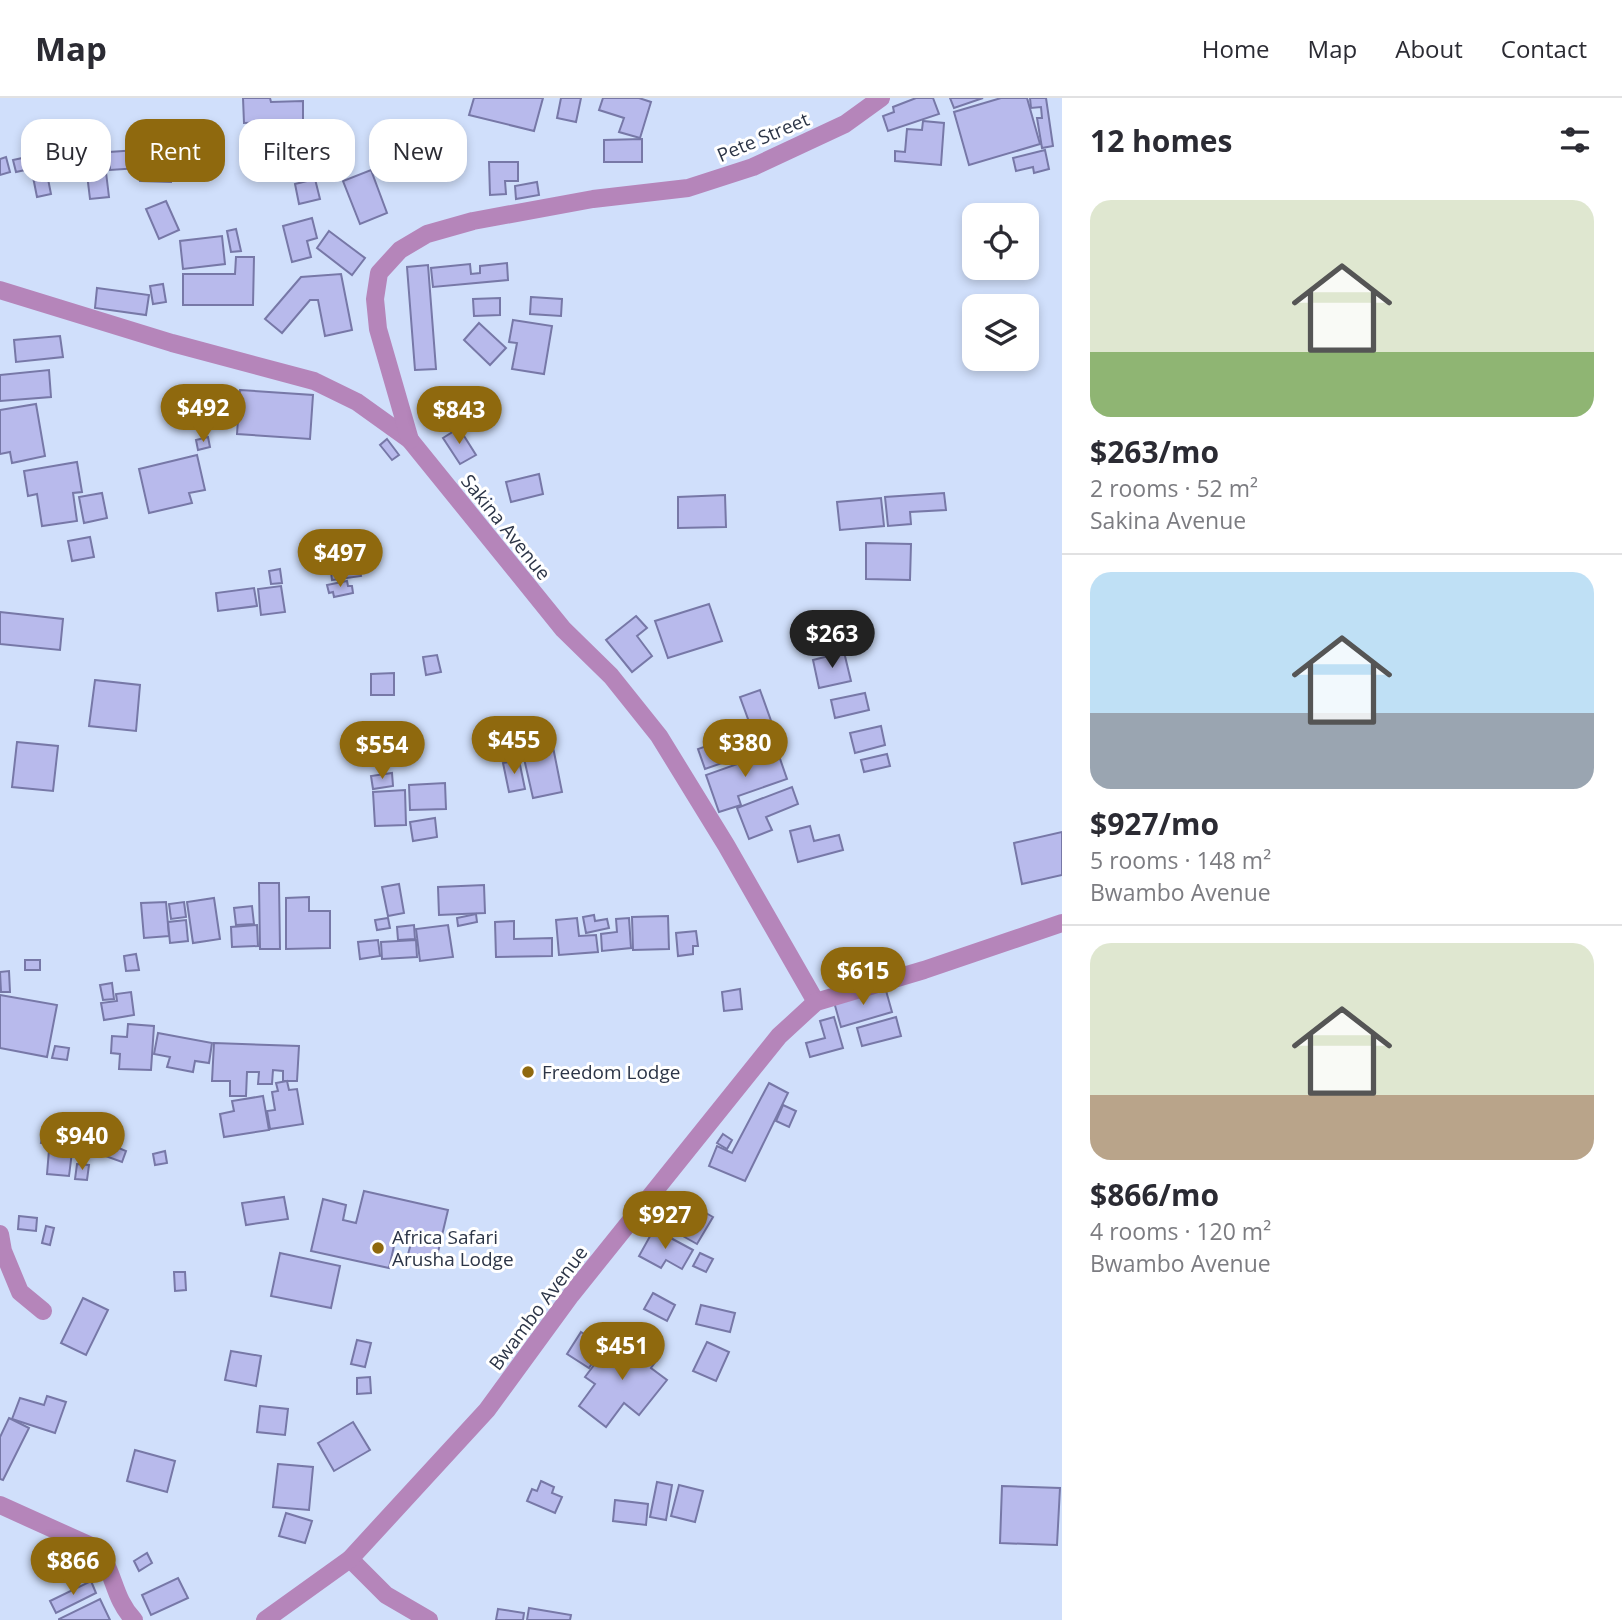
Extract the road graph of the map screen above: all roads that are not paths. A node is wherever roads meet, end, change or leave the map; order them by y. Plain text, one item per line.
1 (881, 98) edge
2 (0, 290) edge
3 (410, 440) junction
4 (1062, 923) edge
5 (816, 1002) junction
6 (0, 1234) edge
7 (43, 1311) dead end
8 (0, 1505) edge
9 (351, 1559) junction
10 (134, 1620) edge
11 (265, 1620) edge
12 (429, 1620) edge

1 - 3 street, Pete Street
2 - 3 street, Sakina Avenue
3 - 5 street, Sakina Avenue
4 - 5 street, Bwambo Avenue
5 - 9 street, Bwambo Avenue
6 - 7 street
8 - 10 street
9 - 11 street, Bwambo Avenue
9 - 12 street

